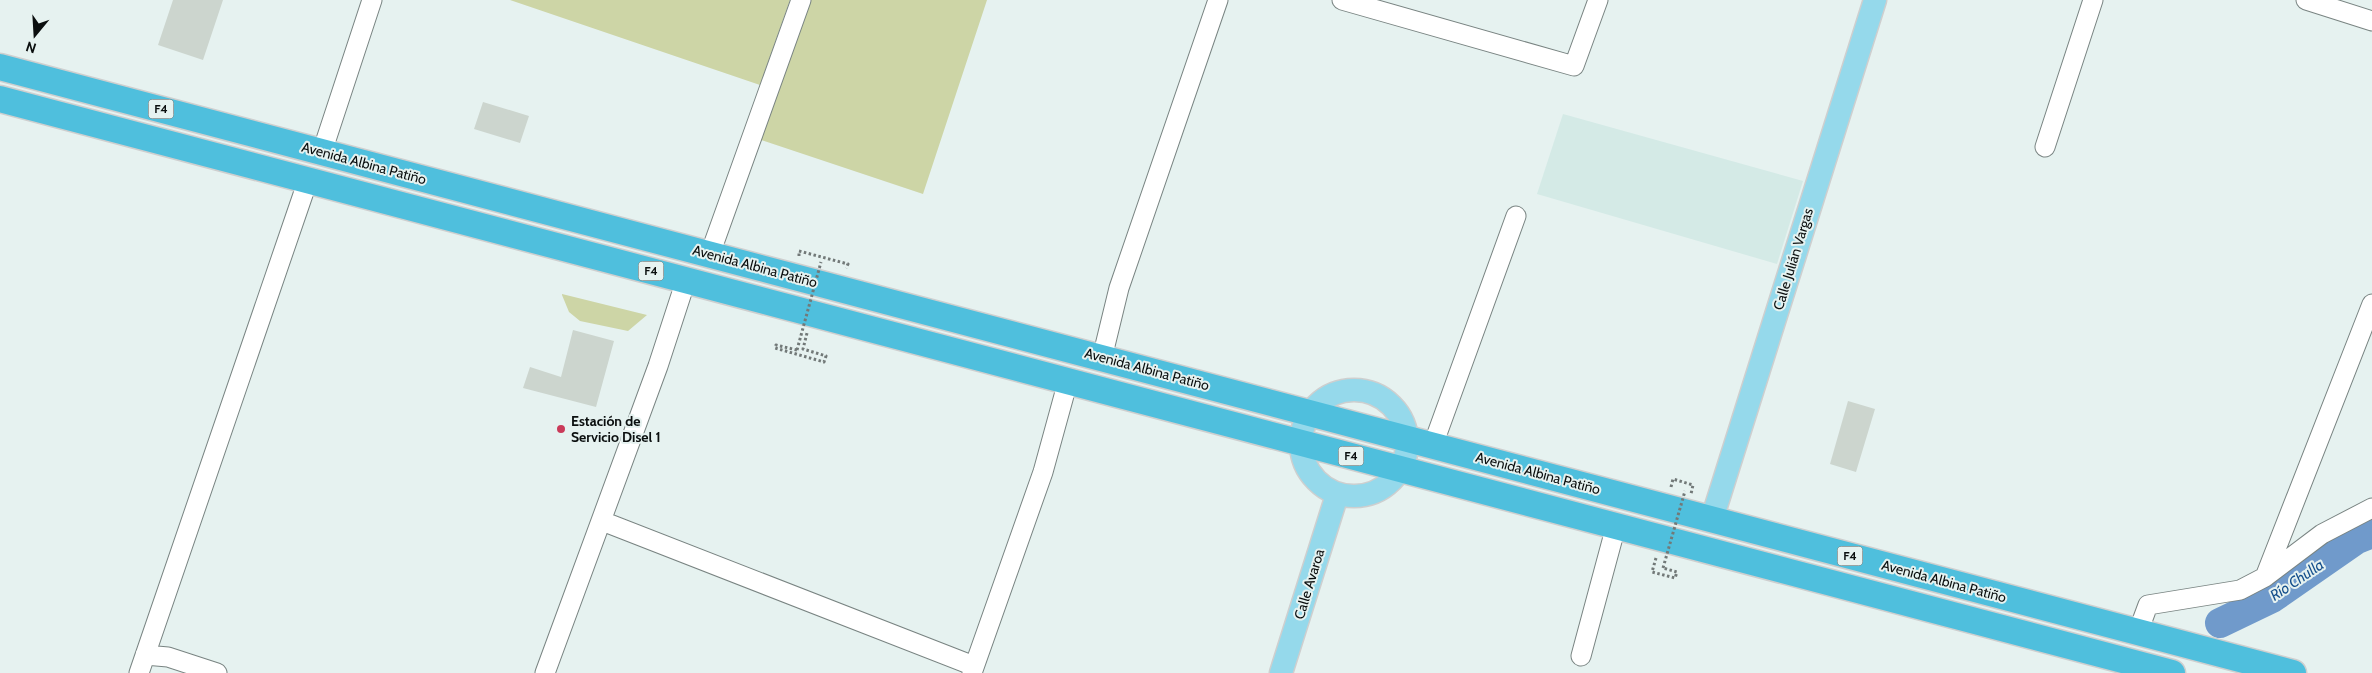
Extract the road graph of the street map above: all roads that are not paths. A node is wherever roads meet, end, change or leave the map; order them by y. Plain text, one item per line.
1 (372, 0) edge
2 (801, 0) edge
3 (1218, 0) edge
4 (1342, 0) edge
5 (1598, 0) edge
6 (1875, 0) edge
7 (2093, 0) edge
8 (2306, 0) edge
9 (2372, 21) edge
10 (0, 67) edge
11 (0, 99) edge
12 (2045, 147) dead end
13 (322, 152) junction
14 (308, 180) junction
15 (1516, 216) dead end
16 (710, 254) junction
17 (686, 280) junction
18 (2372, 304) edge
19 (1102, 358) junction
20 (1068, 381) junction
21 (1311, 412) junction
22 (1407, 438) junction
23 (1301, 442) junction
24 (1432, 445) junction
25 (1401, 469) junction
26 (1337, 495) junction
27 (2372, 508) edge
28 (1712, 519) junction
29 (602, 521) junction
30 (1616, 526) junction
31 (2265, 577) junction
32 (2138, 632) junction
33 (1581, 656) dead end
34 (142, 664) edge
35 (973, 669) edge
36 (2164, 672) edge
37 (217, 673) edge
38 (545, 673) edge
39 (1281, 673) edge
40 (2293, 673) edge

1 - 13 street
2 - 16 street
3 - 19 street
4 - 5 street
6 - 28 main road, Calle Julián Vargas
7 - 12 street
8 - 9 street
10 - 13 highway, Avenida Albina Patiño / F4
11 - 14 highway, F4
13 - 16 highway, Avenida Albina Patiño / F4
14 - 17 highway, F4
14 - 34 street
15 - 24 street
16 - 19 highway, Avenida Albina Patiño / F4
17 - 20 highway, F4
17 - 29 street
18 - 31 street
19 - 21 highway, Avenida Albina Patiño / F4
20 - 23 highway, F4
20 - 35 street
21 - 22 highway, Avenida Albina Patiño / F4
21 - 22 main road
21 - 23 main road
22 - 24 highway, Avenida Albina Patiño / F4
22 - 25 main road
23 - 25 highway, F4
23 - 26 main road
24 - 28 highway, Avenida Albina Patiño / F4
25 - 26 main road
25 - 30 highway, F4
26 - 39 main road, Calle Avaroa
27 - 31 street
28 - 32 highway, Avenida Albina Patiño / F4
29 - 35 street
29 - 38 street
30 - 33 street
30 - 36 highway, F4
31 - 32 street
32 - 40 highway, Avenida Albina Patiño / F4
34 - 37 street

